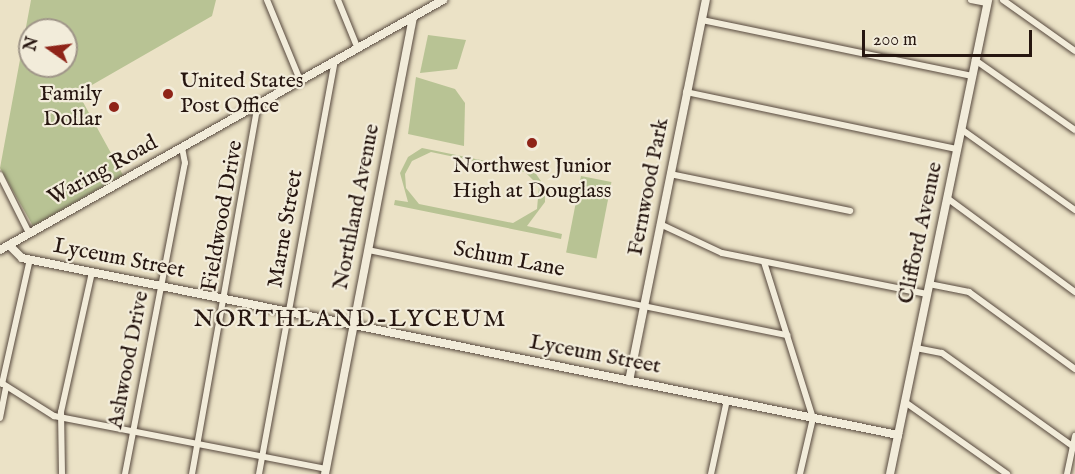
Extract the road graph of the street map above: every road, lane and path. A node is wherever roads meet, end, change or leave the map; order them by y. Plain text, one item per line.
1 (267, 0) edge
2 (338, 0) edge
3 (442, 0) edge
4 (706, 0) edge
5 (971, 0) edge
6 (1003, 0) edge
7 (987, 2) edge
8 (412, 18) junction
9 (702, 20) junction
10 (358, 49) junction
11 (1075, 51) edge
12 (975, 60) junction
13 (335, 61) junction
14 (972, 76) junction
15 (300, 80) junction
16 (686, 92) junction
17 (258, 105) junction
18 (961, 129) junction
19 (1075, 130) edge
20 (182, 148) junction
21 (957, 149) junction
22 (670, 174) junction
23 (0, 175) edge
24 (947, 198) junction
25 (1075, 210) edge
26 (850, 211) dead end
27 (660, 224) junction
28 (29, 233) junction
29 (9, 245) junction
30 (0, 250) edge
31 (368, 250) junction
32 (30, 259) junction
33 (764, 262) junction
34 (92, 272) junction
35 (929, 284) junction
36 (162, 286) junction
37 (1075, 292) edge
38 (927, 294) junction
39 (226, 298) junction
40 (644, 306) junction
41 (289, 312) junction
42 (353, 324) junction
43 (787, 334) junction
44 (916, 348) junction
45 (1075, 369) edge
46 (629, 381) junction
47 (3, 384) edge
48 (726, 400) junction
49 (905, 402) junction
50 (0, 417) edge
51 (61, 417) junction
52 (813, 418) junction
53 (133, 431) junction
54 (898, 435) junction
55 (1075, 436) edge
56 (198, 444) junction
57 (1074, 447) edge
58 (262, 457) junction
59 (325, 472) edge
60 (893, 472) edge
61 (62, 474) edge
62 (125, 474) edge
63 (192, 474) edge
64 (259, 474) edge
65 (711, 474) edge
66 (800, 474) edge
67 (1007, 474) edge
68 (1067, 474) edge

1 - 15 street
2 - 10 street
3 - 8 street, Waring Road
4 - 9 street, Fernwood Park
5 - 7 street
6 - 11 street
7 - 12 street, Clifford Avenue
8 - 10 street, Waring Road
8 - 31 street, Northland Avenue
9 - 14 street
9 - 16 street, Fernwood Park
10 - 13 street, Waring Road
12 - 14 street, Clifford Avenue
12 - 19 street
13 - 15 street, Waring Road
13 - 41 street, Marne Street
14 - 18 street, Clifford Avenue
15 - 17 street, Waring Road
16 - 21 street
16 - 22 street, Fernwood Park
17 - 20 street, Waring Road
17 - 39 street, Fieldwood Drive
18 - 21 street, Clifford Avenue
18 - 25 street
20 - 28 street, Waring Road
20 - 36 street, Ashwood Drive
21 - 24 street, Clifford Avenue
22 - 26 street
22 - 27 street, Fernwood Park
23 - 28 street
24 - 35 street, Clifford Avenue
24 - 37 street
27 - 33 street
27 - 40 street, Fernwood Park
28 - 29 street, Waring Road
29 - 30 street, Waring Road
29 - 32 street, Lyceum Street
31 - 40 street, Schum Lane
31 - 42 street, Northland Avenue
32 - 34 street, Lyceum Street
32 - 47 street
33 - 38 street
33 - 43 street
34 - 36 street, Lyceum Street
34 - 51 street
35 - 38 street, Clifford Avenue
35 - 45 street
36 - 39 street, Lyceum Street
36 - 53 street, Ashwood Drive
38 - 44 street, Clifford Avenue
39 - 41 street, Lyceum Street
39 - 56 street, Fieldwood Drive
40 - 43 street, Schum Lane
40 - 46 street, Fernwood Park
41 - 42 street, Lyceum Street
41 - 58 street, Marne Street
42 - 46 street, Lyceum Street
42 - 59 street, Northland Avenue
43 - 52 street
44 - 49 street, Clifford Avenue
44 - 57 street
46 - 48 street, Lyceum Street
47 - 50 street
47 - 51 street
48 - 52 street, Lyceum Street
48 - 65 street
49 - 54 street, Clifford Avenue
49 - 67 street
51 - 53 street
51 - 61 street
52 - 54 street, Lyceum Street
52 - 66 street
53 - 56 street
53 - 62 street, Ashwood Drive
54 - 60 street, Clifford Avenue
55 - 57 street
56 - 58 street
56 - 63 street, Fieldwood Drive
57 - 68 street
58 - 59 street
58 - 64 street, Marne Street

